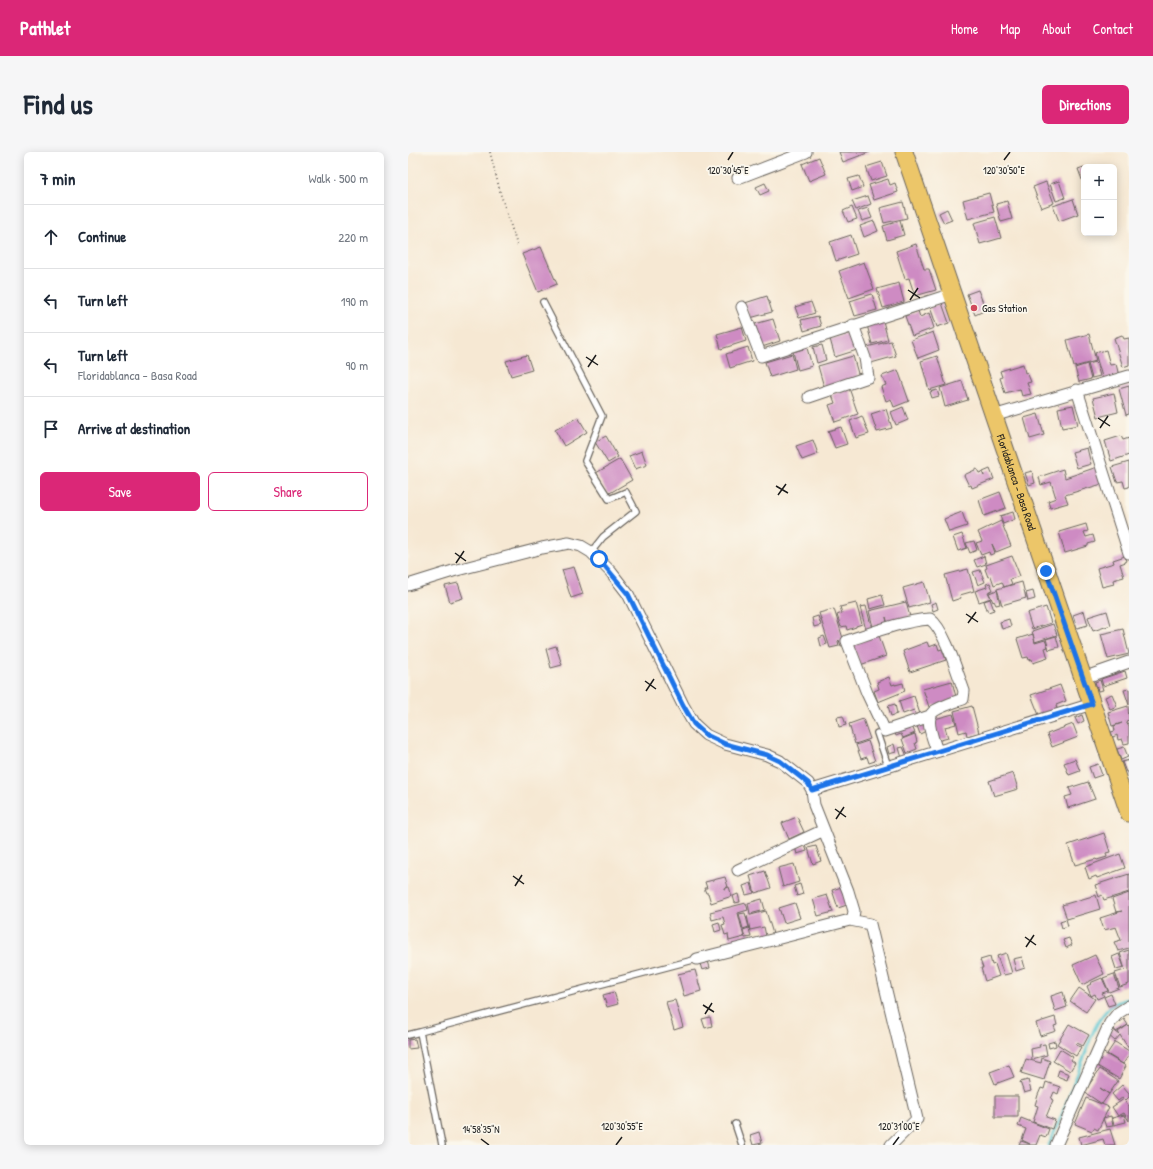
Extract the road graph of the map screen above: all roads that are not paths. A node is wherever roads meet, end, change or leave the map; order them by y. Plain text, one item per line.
1 (806, 152) edge
2 (904, 152) edge
3 (738, 178) dead end
4 (952, 294) junction
5 (543, 302) dead end
6 (742, 307) dead end
7 (853, 325) junction
8 (1129, 376) edge
9 (1078, 390) junction
10 (809, 397) dead end
11 (993, 416) junction
12 (591, 552) junction
13 (1129, 553) edge
14 (408, 585) edge
15 (1129, 662) edge
16 (1083, 678) junction
17 (1092, 704) junction
18 (930, 716) junction
19 (877, 733) dead end
20 (937, 751) junction
21 (888, 766) junction
22 (812, 790) junction
23 (1129, 813) edge
24 (824, 830) junction
25 (738, 870) dead end
26 (850, 920) junction
27 (697, 959) joint
28 (1129, 1006) edge
29 (420, 1032) junction
30 (408, 1035) edge
31 (735, 1124) dead end
32 (442, 1145) edge
33 (742, 1145) edge
34 (891, 1145) edge
35 (1056, 1145) edge

1 - 3 street
2 - 4 main road, Floridablanca - Basa Road
4 - 7 street
4 - 11 main road, Floridablanca - Basa Road
5 - 12 lane
6 - 7 street
7 - 10 street
8 - 9 street
9 - 11 street
9 - 13 street
11 - 16 main road, Floridablanca - Basa Road
12 - 14 street
12 - 22 street
15 - 16 street
16 - 17 main road, Floridablanca - Basa Road
17 - 20 street
17 - 23 main road, Floridablanca - Basa Road
18 - 18 street
18 - 20 street
19 - 21 lane
20 - 21 street
21 - 22 street
22 - 24 street
24 - 25 street
24 - 26 street
26 - 27 street
26 - 34 street
27 - 29 lane
28 - 35 street
29 - 30 lane
29 - 32 lane
31 - 33 lane

